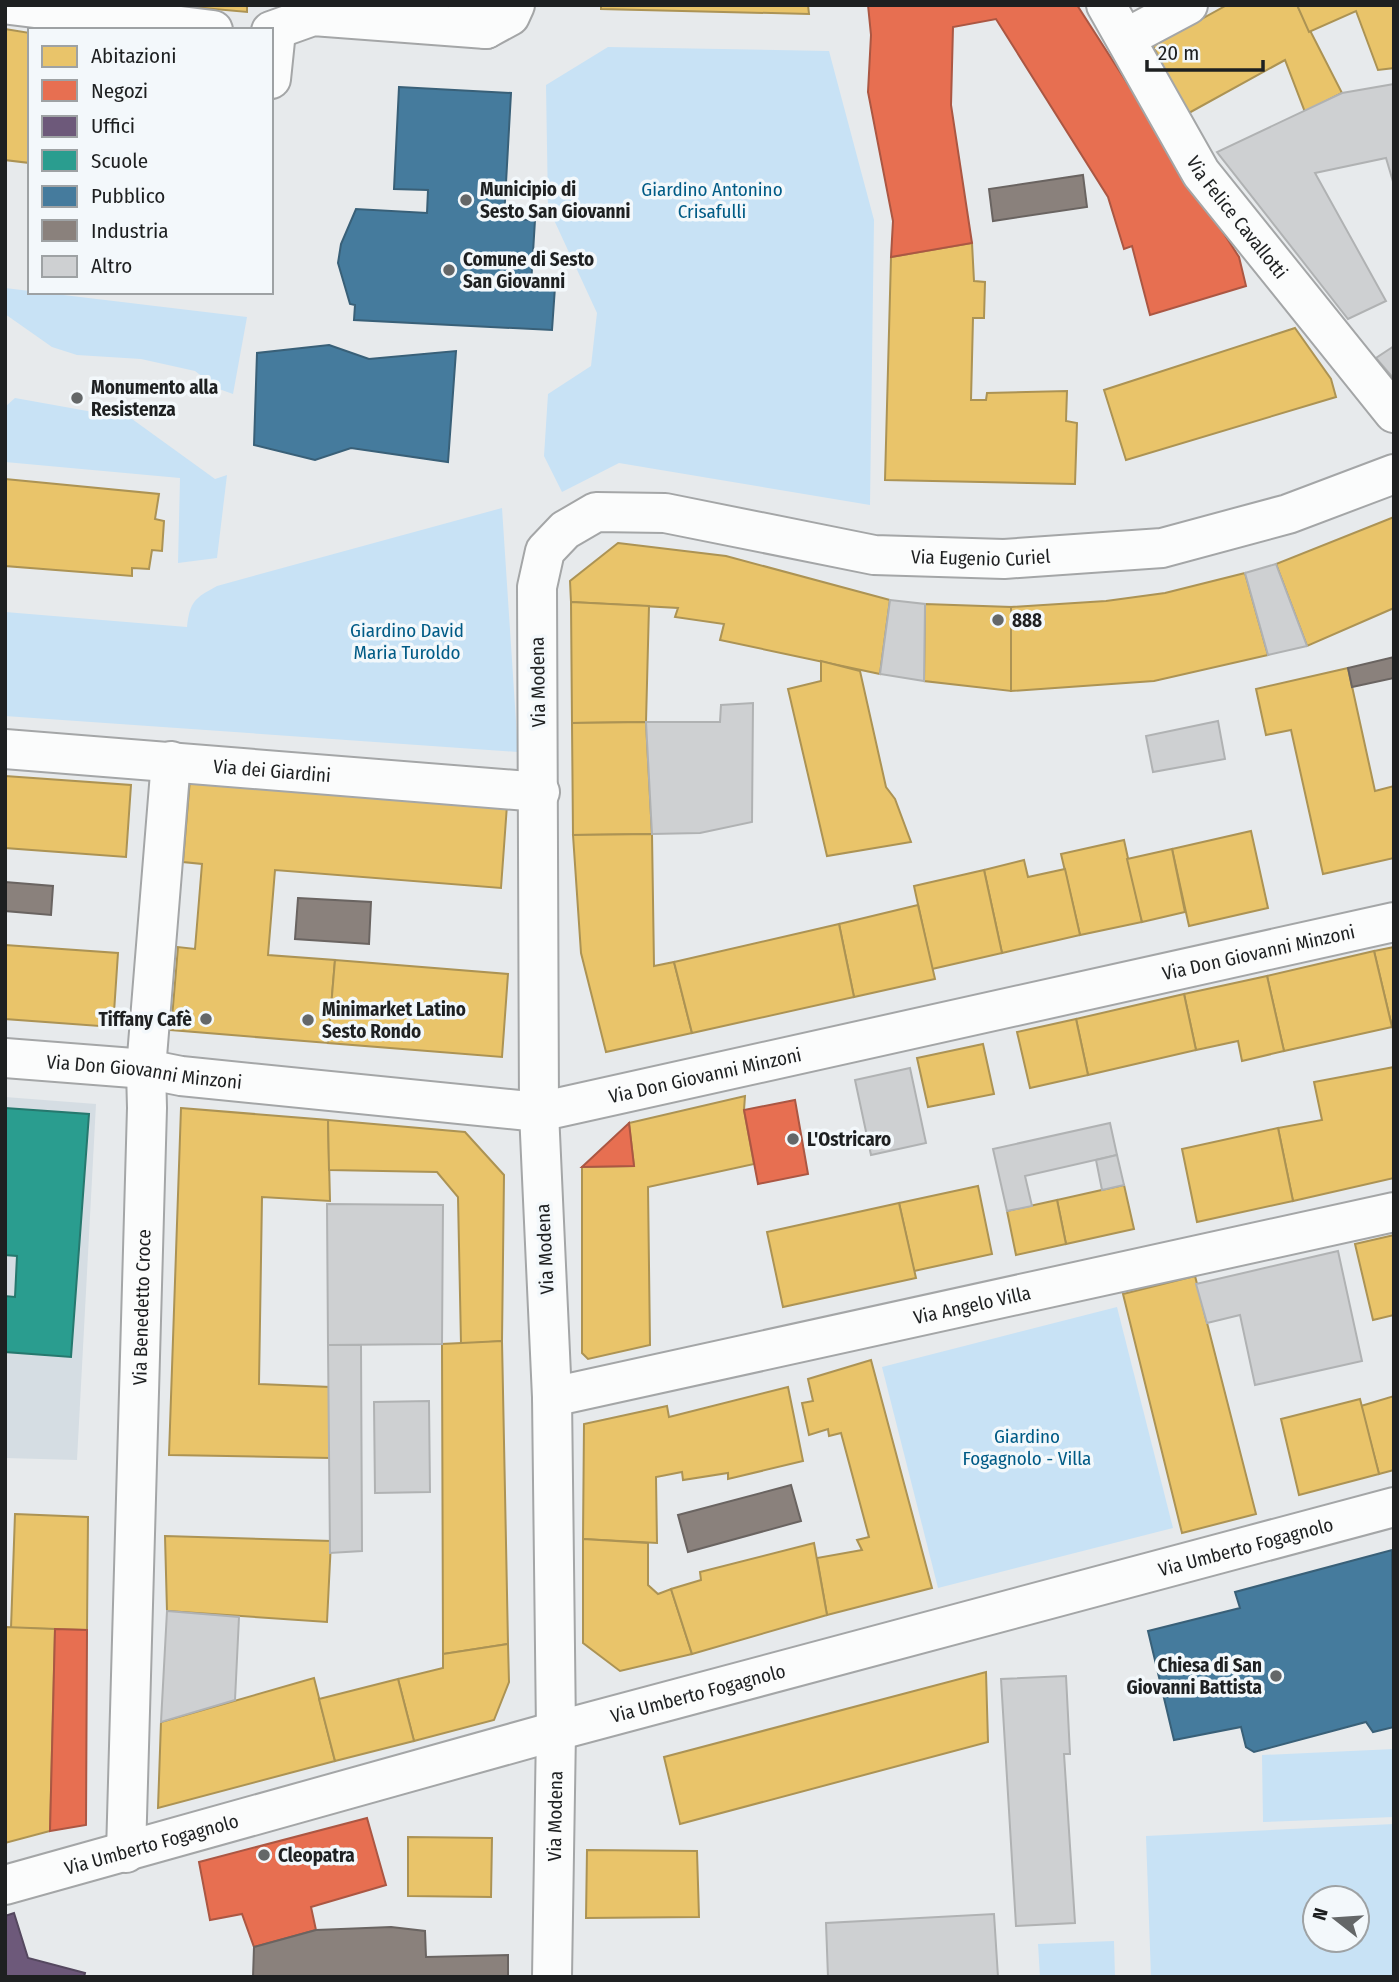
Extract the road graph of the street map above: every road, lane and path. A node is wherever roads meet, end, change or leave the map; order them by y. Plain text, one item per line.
1 (10, 5) edge
2 (515, 5) edge
3 (1105, 5) edge
4 (1188, 5) edge
5 (379, 12) edge
6 (473, 17) edge
7 (197, 28) edge
8 (274, 31) edge
9 (1125, 38) junction
10 (1394, 413) edge
11 (1394, 474) edge
12 (565, 530) joint
13 (5, 749) edge
14 (171, 761) junction
15 (540, 792) junction
16 (1394, 922) edge
17 (5, 1058) edge
18 (146, 1069) junction
19 (539, 1112) junction
20 (1394, 1212) edge
21 (552, 1397) junction
22 (1394, 1507) edge
23 (556, 1731) junction
24 (127, 1853) junction
25 (5, 1885) edge
26 (552, 1977) edge

1 - 7 street
2 - 6 street
3 - 9 street, Via Felice Cavallotti
4 - 9 street
5 - 6 street
5 - 8 street
9 - 10 street, Via Felice Cavallotti
11 - 12 street, Via Eugenio Curiel
12 - 15 street, Via Modena
13 - 14 street, Via dei Giardini
14 - 15 street, Via dei Giardini
14 - 18 street, Via Benedetto Croce
15 - 19 street, Via Modena
16 - 19 street, Via Don Giovanni Minzoni
17 - 18 street, Via Don Giovanni Minzoni
18 - 19 street, Via Don Giovanni Minzoni
18 - 24 street, Via Benedetto Croce
19 - 21 street, Via Modena
20 - 21 street, Via Angelo Villa
21 - 23 street, Via Modena
22 - 23 street, Via Umberto Fogagnolo
23 - 24 street, Via Umberto Fogagnolo
23 - 26 street, Via Modena
24 - 25 street, Via Umberto Fogagnolo

